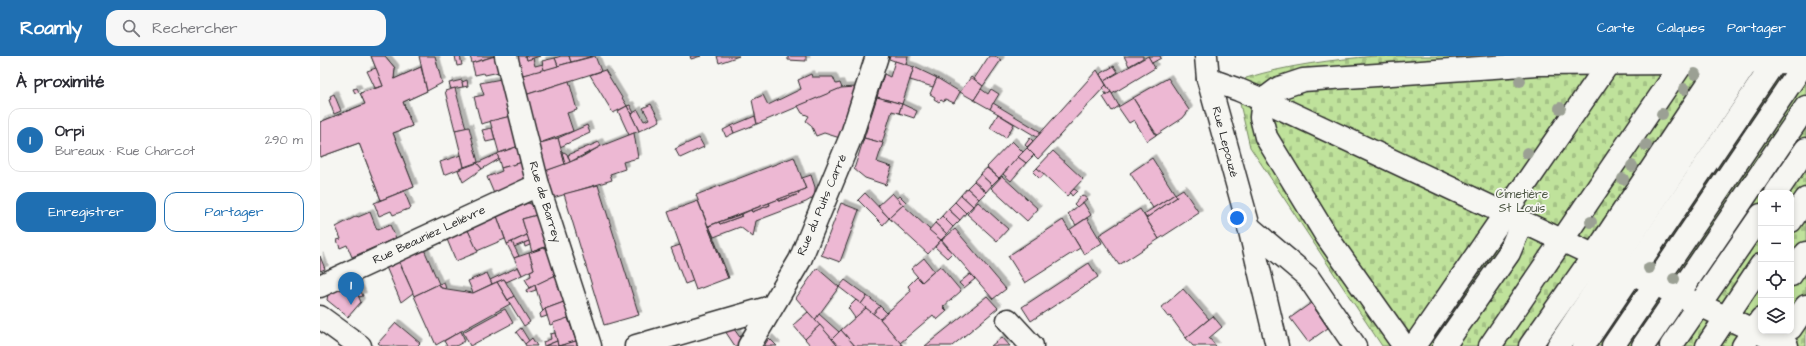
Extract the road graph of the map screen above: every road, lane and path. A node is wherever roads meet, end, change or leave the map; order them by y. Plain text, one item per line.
1 (506, 56) edge
2 (877, 56) edge
3 (1206, 56) edge
4 (1806, 62) edge
5 (1722, 63) junction
6 (1747, 63) junction
7 (1774, 63) junction
8 (1608, 64) junction
9 (1682, 64) junction
10 (1208, 79) junction
11 (1263, 100) junction
12 (1806, 107) edge
13 (1806, 149) edge
14 (538, 185) junction
15 (1778, 190) edge
16 (1806, 199) edge
17 (1794, 217) edge
18 (1514, 218) junction
19 (1758, 219) edge
20 (1249, 227) junction
21 (1562, 241) junction
22 (1806, 253) edge
23 (1594, 255) junction
24 (1623, 269) junction
25 (1758, 269) edge
26 (1794, 271) edge
27 (1655, 284) junction
28 (320, 286) edge
29 (1678, 295) junction
30 (1699, 305) junction
31 (1806, 306) edge
32 (771, 307) junction
33 (320, 317) edge
34 (1726, 317) junction
35 (1008, 320) dead end
36 (1752, 332) edge
37 (1785, 339) edge
38 (360, 346) edge
39 (590, 346) edge
40 (636, 346) edge
41 (749, 346) edge
42 (1032, 346) edge
43 (1277, 346) edge
44 (1355, 346) edge
45 (1404, 346) edge
46 (1414, 346) edge
47 (1444, 346) edge
48 (1490, 346) edge
49 (1530, 346) edge
50 (1558, 346) edge
51 (1583, 346) edge
52 (1613, 346) edge
53 (1643, 346) edge
54 (1671, 346) edge
55 (1706, 346) edge

1 - 14 street, Rue de Barrey
2 - 32 street, Rue du Puits Carré
3 - 10 street, Rue Lepouzé
4 - 7 street
4 - 27 street
5 - 6 street
5 - 9 street
5 - 23 street
6 - 7 street
6 - 24 street
7 - 24 street
8 - 9 street
8 - 11 street
8 - 18 street
9 - 21 street
10 - 11 street
10 - 20 street, Rue Lepouzé
11 - 18 street
11 - 45 street
12 - 29 street
13 - 15 street
14 - 28 street, Rue Beauniez Lelièvre
14 - 39 street, Rue de Barrey
16 - 17 street
18 - 21 street
18 - 46 street
18 - 47 street
19 - 30 street
20 - 43 street, Rue Lepouzé
20 - 44 street
21 - 23 street
21 - 48 street
22 - 26 street
23 - 24 street
23 - 49 street
24 - 27 street
24 - 50 street
24 - 51 street
25 - 34 street
27 - 29 street
27 - 52 street
29 - 30 street
29 - 53 street
30 - 34 street
30 - 54 street
31 - 37 street
32 - 40 street
32 - 41 street, Rue du Puits Carré
33 - 38 street
34 - 36 street
34 - 55 street
35 - 42 street
36 - 37 street

